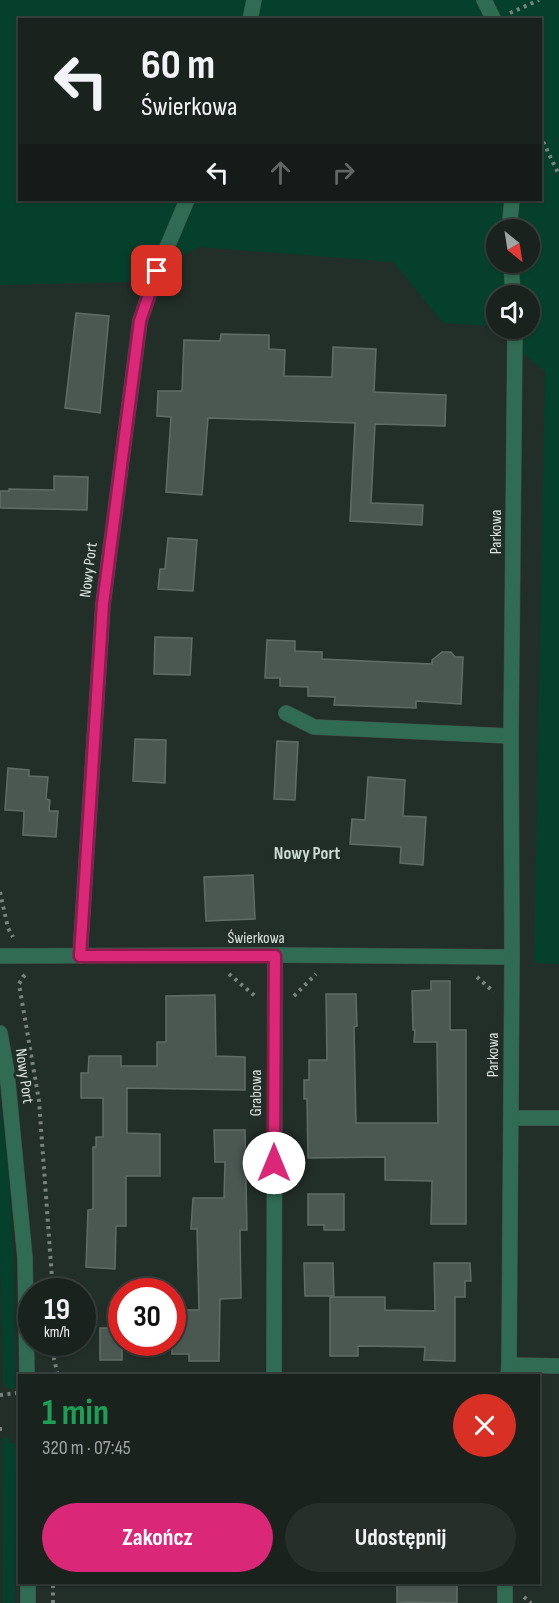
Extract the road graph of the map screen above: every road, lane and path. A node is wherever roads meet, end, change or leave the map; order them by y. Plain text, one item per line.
1 (254, 0) edge
2 (484, 0) edge
3 (539, 0) edge
4 (250, 18) edge
5 (499, 18) edge
6 (542, 139) edge
7 (559, 175) edge
8 (187, 201) edge
9 (512, 201) edge
10 (510, 219) edge
11 (515, 339) edge
12 (286, 713) dead end
13 (511, 736) junction
14 (0, 892) edge
15 (14, 939) dead end
16 (0, 956) edge
17 (80, 956) junction
18 (275, 956) junction
19 (512, 957) junction
20 (470, 971) dead end
21 (227, 972) dead end
22 (318, 972) dead end
23 (28, 974) dead end
24 (495, 993) dead end
25 (274, 999) junction
26 (0, 1033) edge
27 (511, 1118) junction
28 (559, 1118) edge
29 (52, 1278) edge
30 (54, 1356) edge
31 (559, 1366) edge
32 (509, 1370) edge
33 (27, 1374) edge
34 (58, 1374) edge
35 (274, 1374) edge
36 (18, 1393) edge
37 (0, 1395) edge
38 (28, 1584) edge
39 (53, 1584) edge
40 (505, 1584) edge
41 (28, 1603) edge
42 (53, 1603) edge
43 (505, 1603) edge

1 - 4 street
2 - 5 street
3 - 5 path
6 - 7 path
8 - 17 street, Nowy Port
9 - 10 street
11 - 13 street, Parkowa
12 - 13 street
13 - 19 street, Parkowa
14 - 15 path
16 - 17 street, Świerkowa
17 - 18 street, Świerkowa
18 - 19 street, Świerkowa
18 - 25 street, Grabowa
19 - 27 street, Parkowa
20 - 24 path
21 - 25 path
22 - 25 path
23 - 29 path
25 - 35 street, Grabowa
26 - 33 street, Nowy Port
27 - 28 street
27 - 32 street, Parkowa
30 - 34 path
31 - 32 street
36 - 37 path
38 - 41 street
39 - 42 path
40 - 43 street

